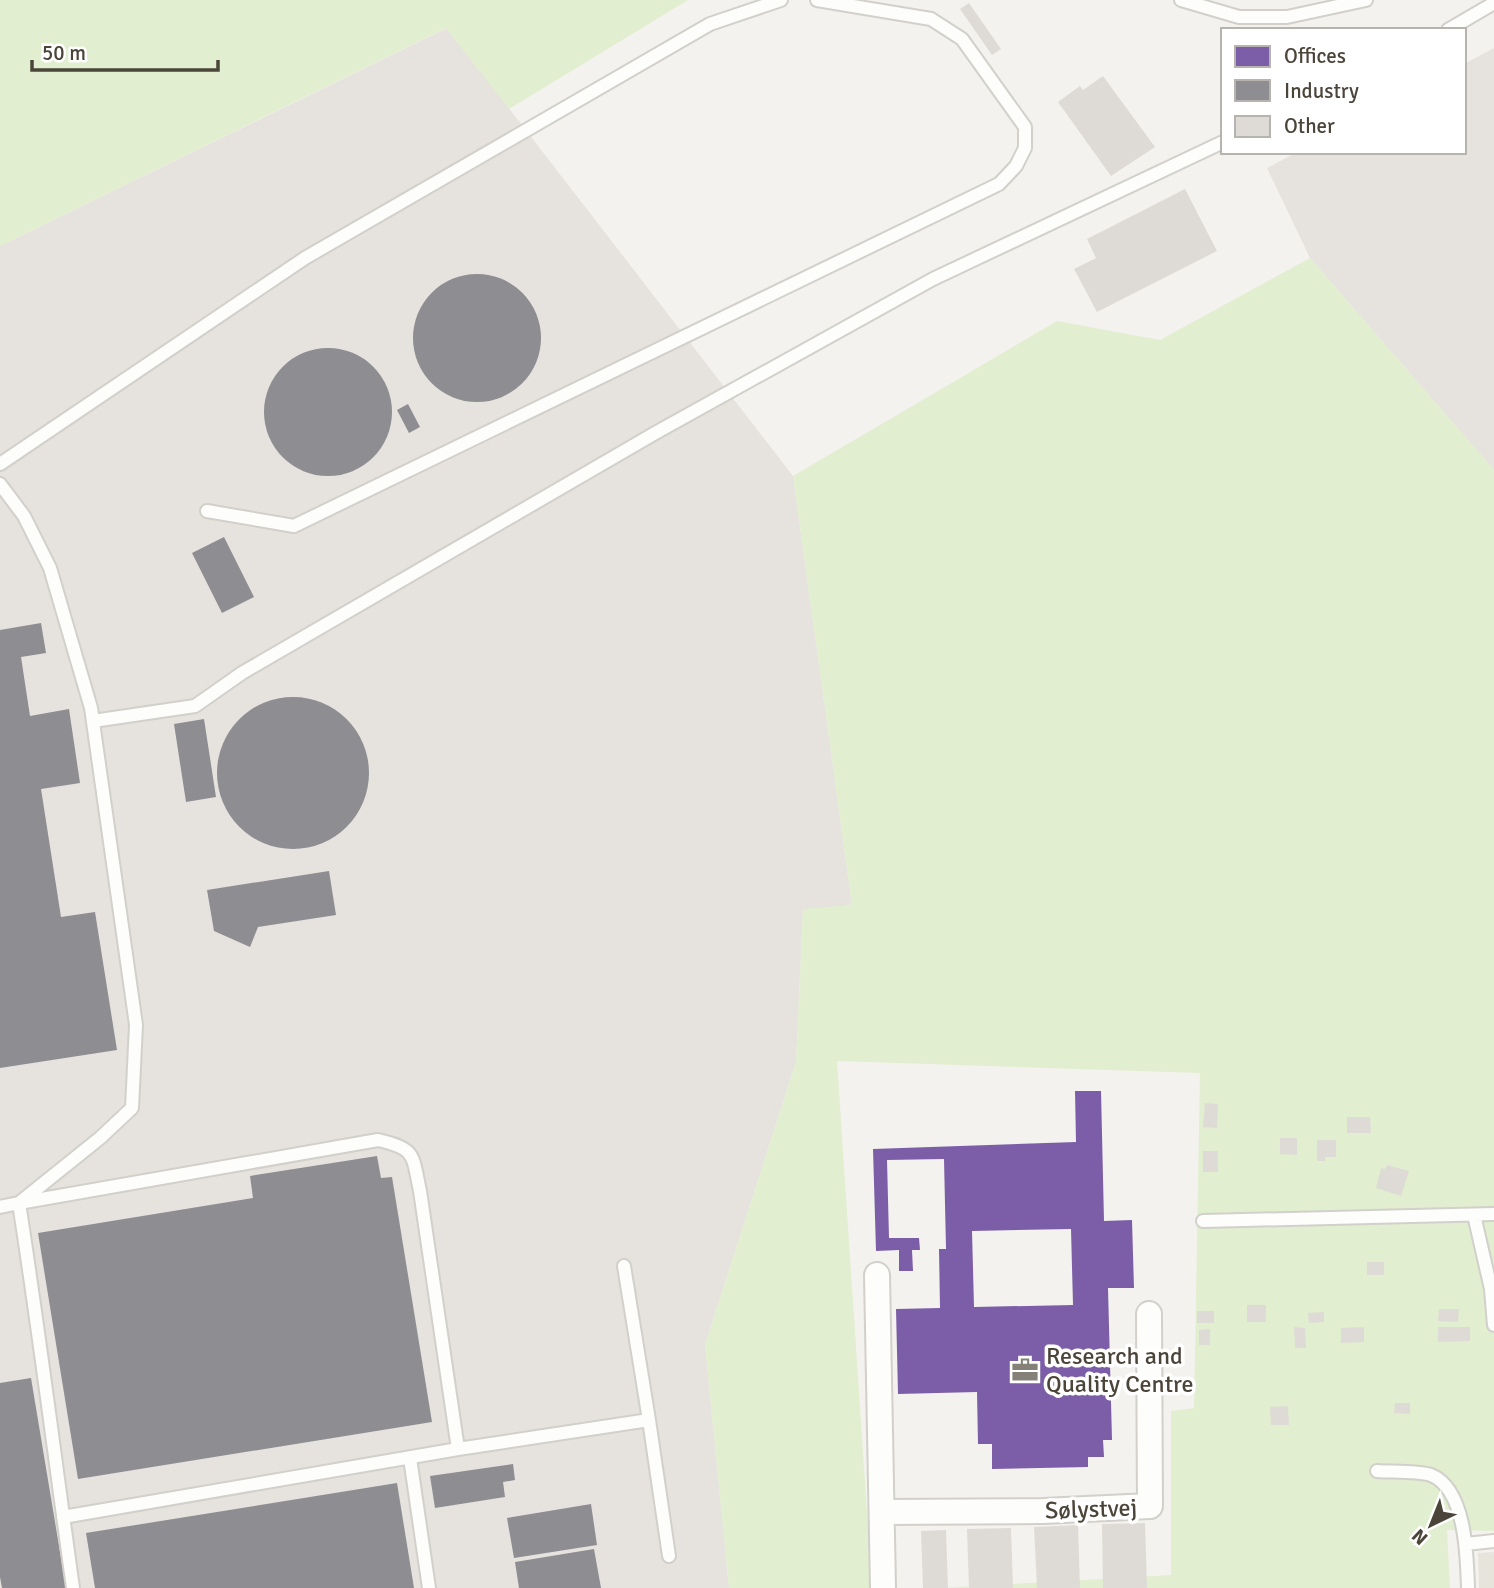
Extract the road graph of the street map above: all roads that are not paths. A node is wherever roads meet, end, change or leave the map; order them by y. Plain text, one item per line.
1 (781, 0) edge
2 (817, 0) edge
3 (1181, 0) edge
4 (1366, 0) edge
5 (1494, 2) edge
6 (1450, 28) edge
7 (1221, 143) edge
8 (0, 464) edge
9 (0, 484) edge
10 (207, 511) dead end
11 (93, 721) junction
12 (19, 1203) junction
13 (0, 1207) edge
14 (1494, 1214) edge
15 (1475, 1215) junction
16 (1203, 1221) dead end
17 (624, 1266) dead end
18 (877, 1275) dead end
19 (1149, 1314) dead end
20 (1494, 1325) edge
21 (649, 1420) junction
22 (458, 1450) junction
23 (410, 1458) junction
24 (1377, 1471) dead end
25 (882, 1512) junction
26 (63, 1517) junction
27 (1494, 1541) edge
28 (1466, 1544) junction
29 (669, 1556) dead end
30 (73, 1588) edge
31 (429, 1588) edge
32 (883, 1588) edge
33 (1468, 1588) edge

1 - 8 lane
2 - 10 lane
3 - 4 lane
5 - 6 lane
7 - 11 lane
9 - 11 lane
11 - 12 lane
12 - 13 lane
12 - 22 lane
12 - 26 lane
14 - 15 lane
15 - 16 lane
15 - 20 lane
17 - 21 lane
18 - 25 street
19 - 25 street, Sølystvej
21 - 22 lane
21 - 29 lane
22 - 23 lane
23 - 26 lane
23 - 31 lane
24 - 28 lane
25 - 32 street
26 - 30 lane
27 - 28 lane
28 - 33 lane

